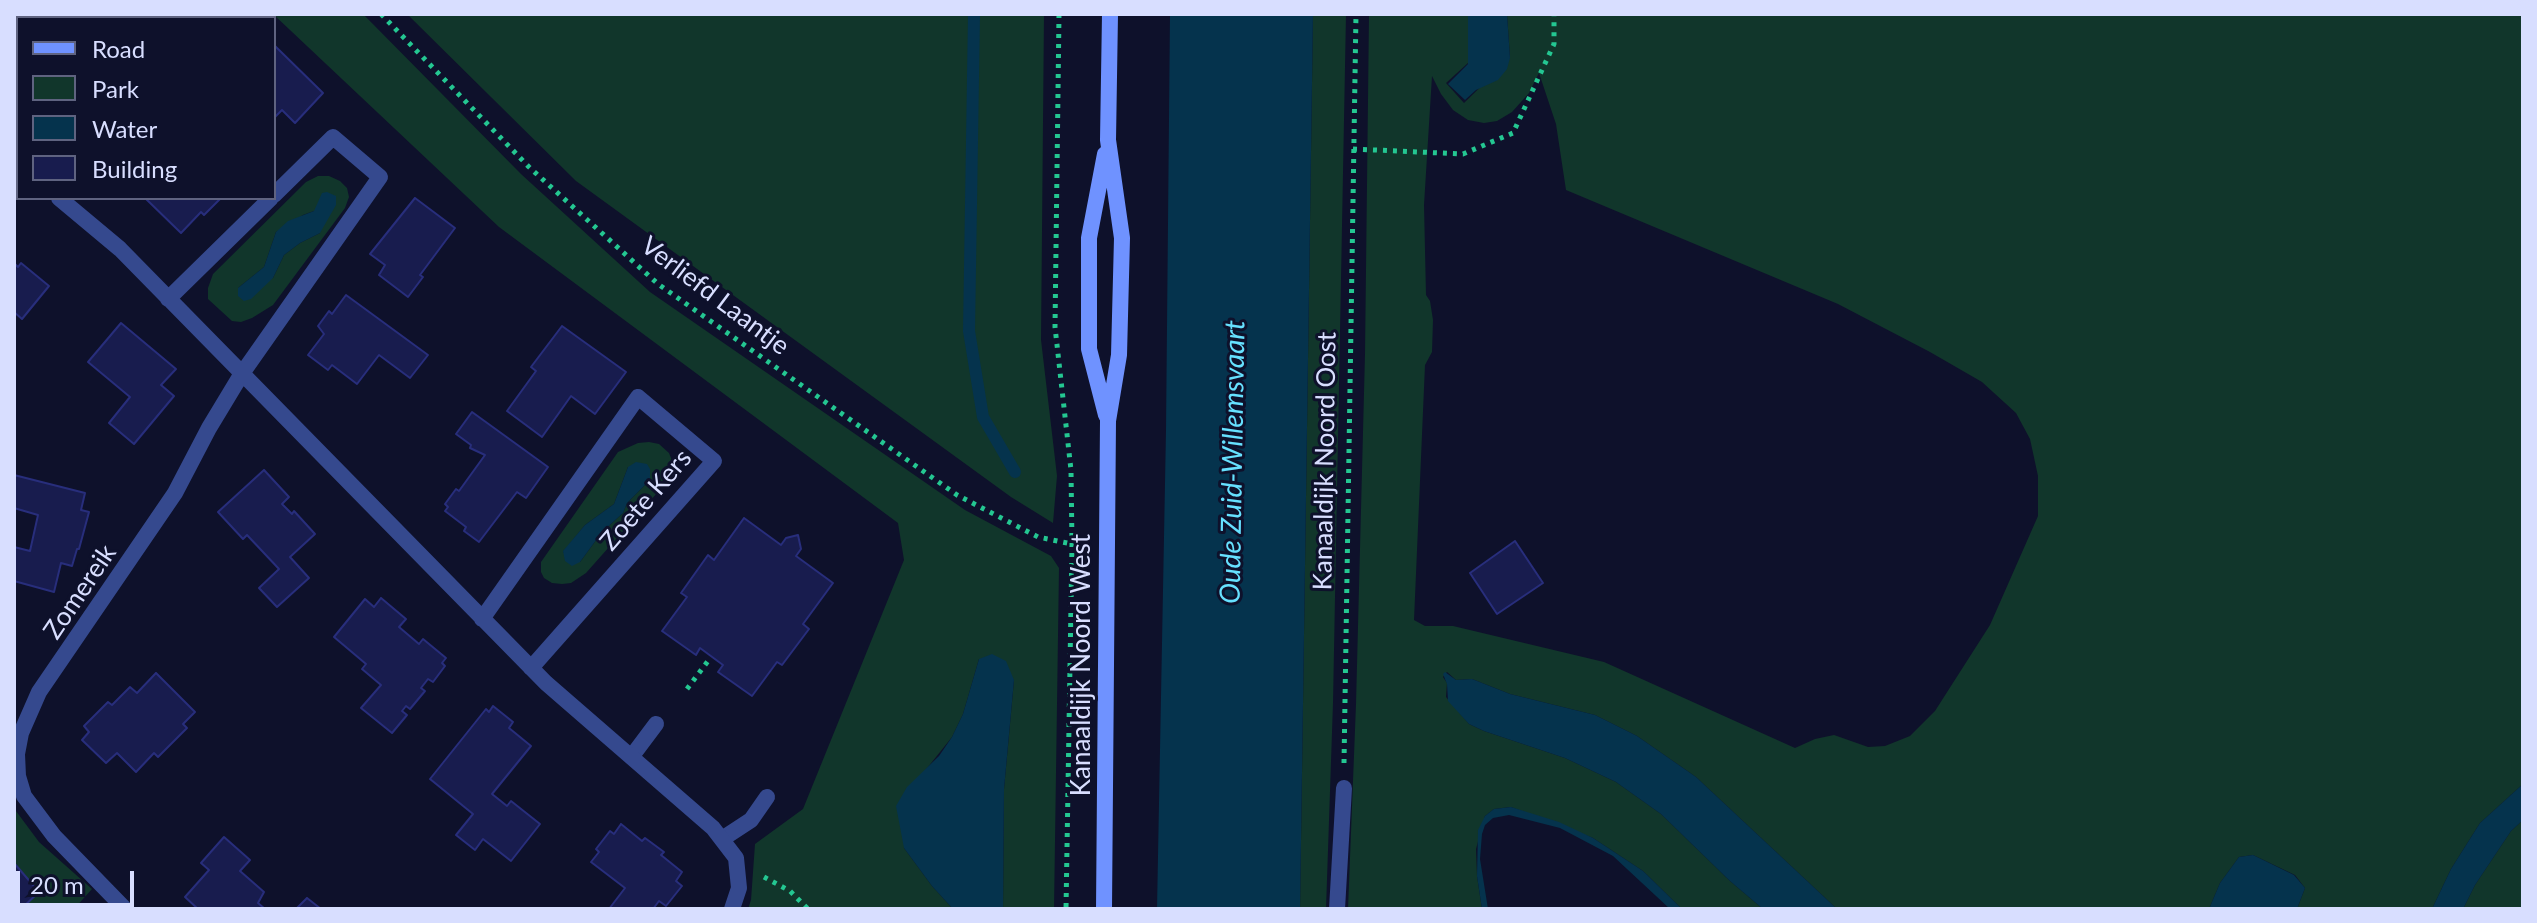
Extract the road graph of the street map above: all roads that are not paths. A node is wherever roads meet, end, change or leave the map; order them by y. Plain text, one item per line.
1 (1110, 14) edge
2 (1108, 140) junction
3 (276, 194) edge
4 (61, 200) edge
5 (270, 200) edge
6 (168, 299) junction
7 (241, 375) junction
8 (1108, 421) junction
9 (482, 619) junction
10 (531, 668) junction
11 (656, 724) dead end
12 (632, 756) junction
13 (1344, 788) road end
14 (767, 797) dead end
15 (722, 839) junction
16 (125, 909) edge
17 (732, 909) edge
18 (1104, 909) edge
19 (1337, 909) edge

1 - 2 main road, Kanaaldijk Noord West
2 - 8 main road, Kanaaldijk Noord West
2 - 8 main road, Kanaaldijk Noord West
3 - 7 street
4 - 6 street
5 - 6 street
6 - 7 street
7 - 9 street
7 - 16 street, Zomereik
8 - 18 main road, Kanaaldijk Noord West
9 - 10 street
9 - 10 street, Zoete Kers
10 - 12 street
11 - 12 street
12 - 15 street
13 - 19 street
14 - 15 street
15 - 17 street

